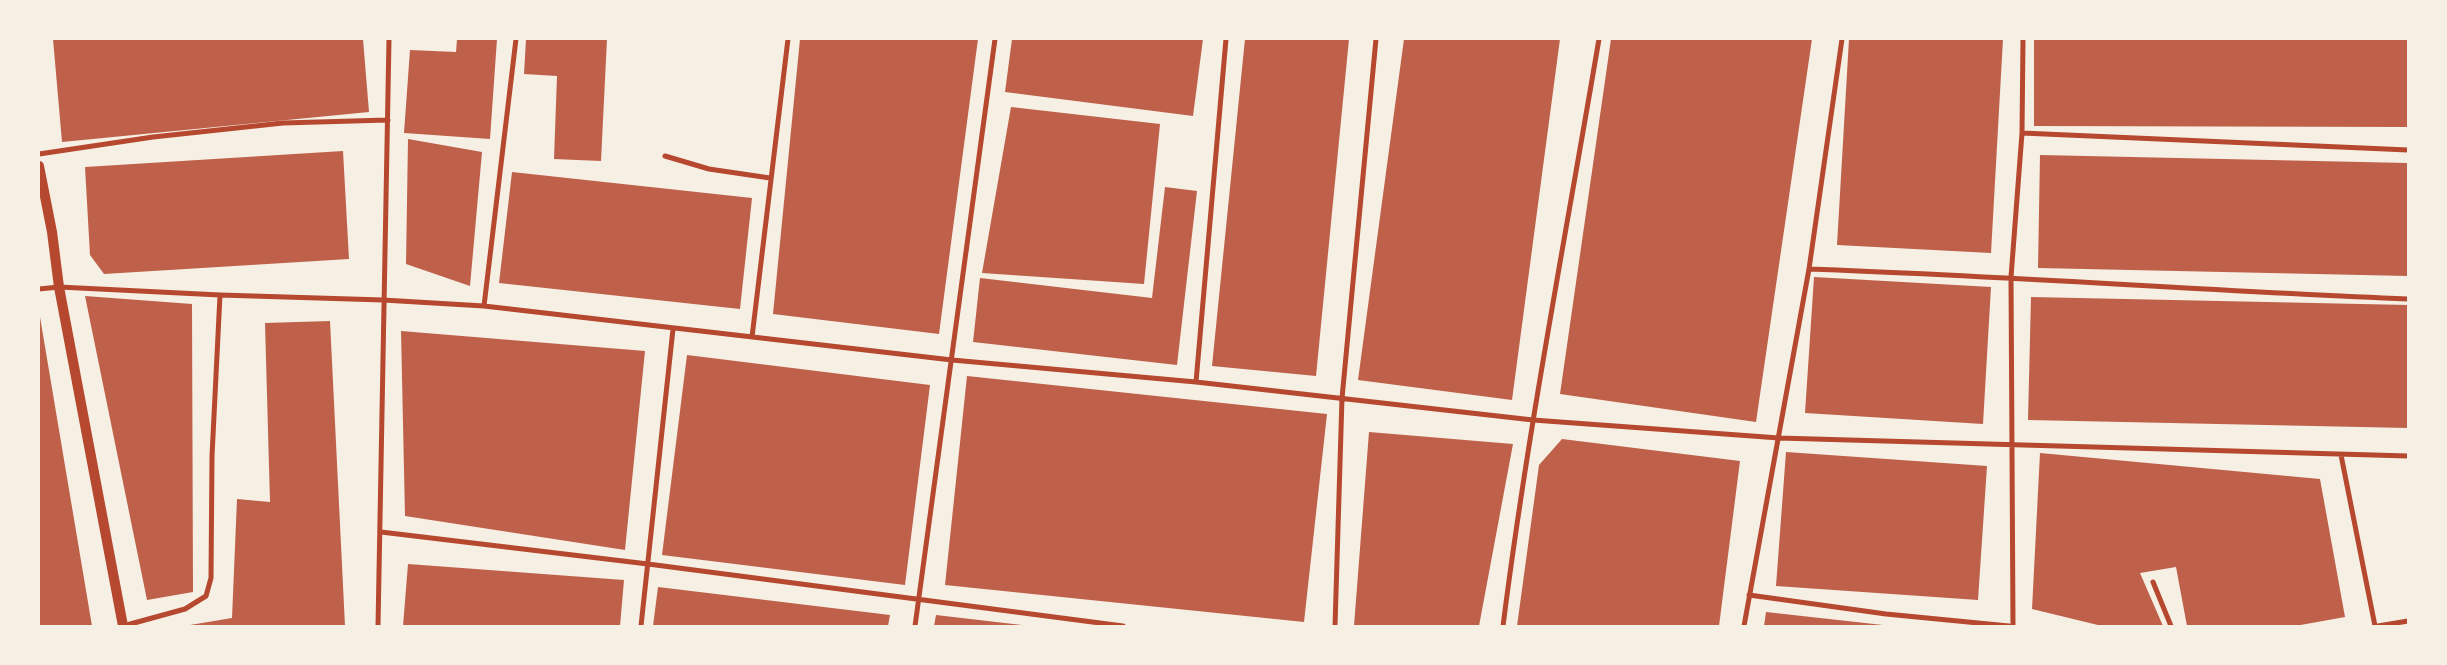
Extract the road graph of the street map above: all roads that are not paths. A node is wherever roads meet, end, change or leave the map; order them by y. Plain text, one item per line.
1 (389, 39) edge
2 (516, 39) edge
3 (788, 39) edge
4 (995, 39) edge
5 (1226, 39) edge
6 (1376, 39) edge
7 (1599, 39) edge
8 (1842, 39) edge
9 (2023, 39) edge
10 (388, 120) junction
11 (2022, 133) junction
12 (2408, 150) edge
13 (39, 154) edge
14 (665, 156) dead end
15 (39, 166) edge
16 (770, 178) junction
17 (1809, 269) junction
18 (2011, 277) junction
19 (58, 287) junction
20 (39, 289) edge
21 (220, 295) junction
22 (2408, 299) edge
23 (383, 300) junction
24 (484, 306) junction
25 (673, 329) junction
26 (752, 337) junction
27 (952, 360) junction
28 (1196, 382) junction
29 (1342, 398) junction
30 (1533, 420) junction
31 (1779, 438) junction
32 (2012, 444) junction
33 (2341, 455) junction
34 (2408, 456) edge
35 (381, 532) junction
36 (648, 564) junction
37 (2153, 582) dead end
38 (1749, 595) junction
39 (918, 601) junction
40 (2408, 621) edge
41 (123, 626) edge
42 (378, 626) edge
43 (640, 626) edge
44 (915, 626) edge
45 (1123, 626) edge
46 (1335, 626) edge
47 (1503, 626) edge
48 (1744, 626) edge
49 (2011, 626) edge
50 (2171, 626) edge
51 (2377, 626) edge

1 - 10 street
2 - 24 street
3 - 16 street
4 - 27 street
5 - 28 street
6 - 29 street
7 - 30 street
8 - 17 street
9 - 11 street
10 - 13 street
10 - 23 street
11 - 12 street
11 - 18 street
14 - 16 street
15 - 19 main road
16 - 26 street
17 - 18 street
17 - 31 street
18 - 22 street
18 - 32 street
19 - 20 street
19 - 21 street
19 - 41 main road
21 - 23 street
21 - 41 street
23 - 24 street
23 - 35 street
24 - 25 street
25 - 26 street
25 - 36 street
26 - 27 street
27 - 28 street
27 - 39 street
28 - 29 street
29 - 30 street
29 - 46 street
30 - 31 street
30 - 47 street
31 - 32 street
31 - 38 street
32 - 33 street
32 - 49 street
33 - 34 street
33 - 51 street
35 - 36 street
35 - 42 street
36 - 39 street
36 - 43 street
37 - 50 street
38 - 48 street
38 - 49 street
39 - 44 street
39 - 45 street
40 - 51 street

